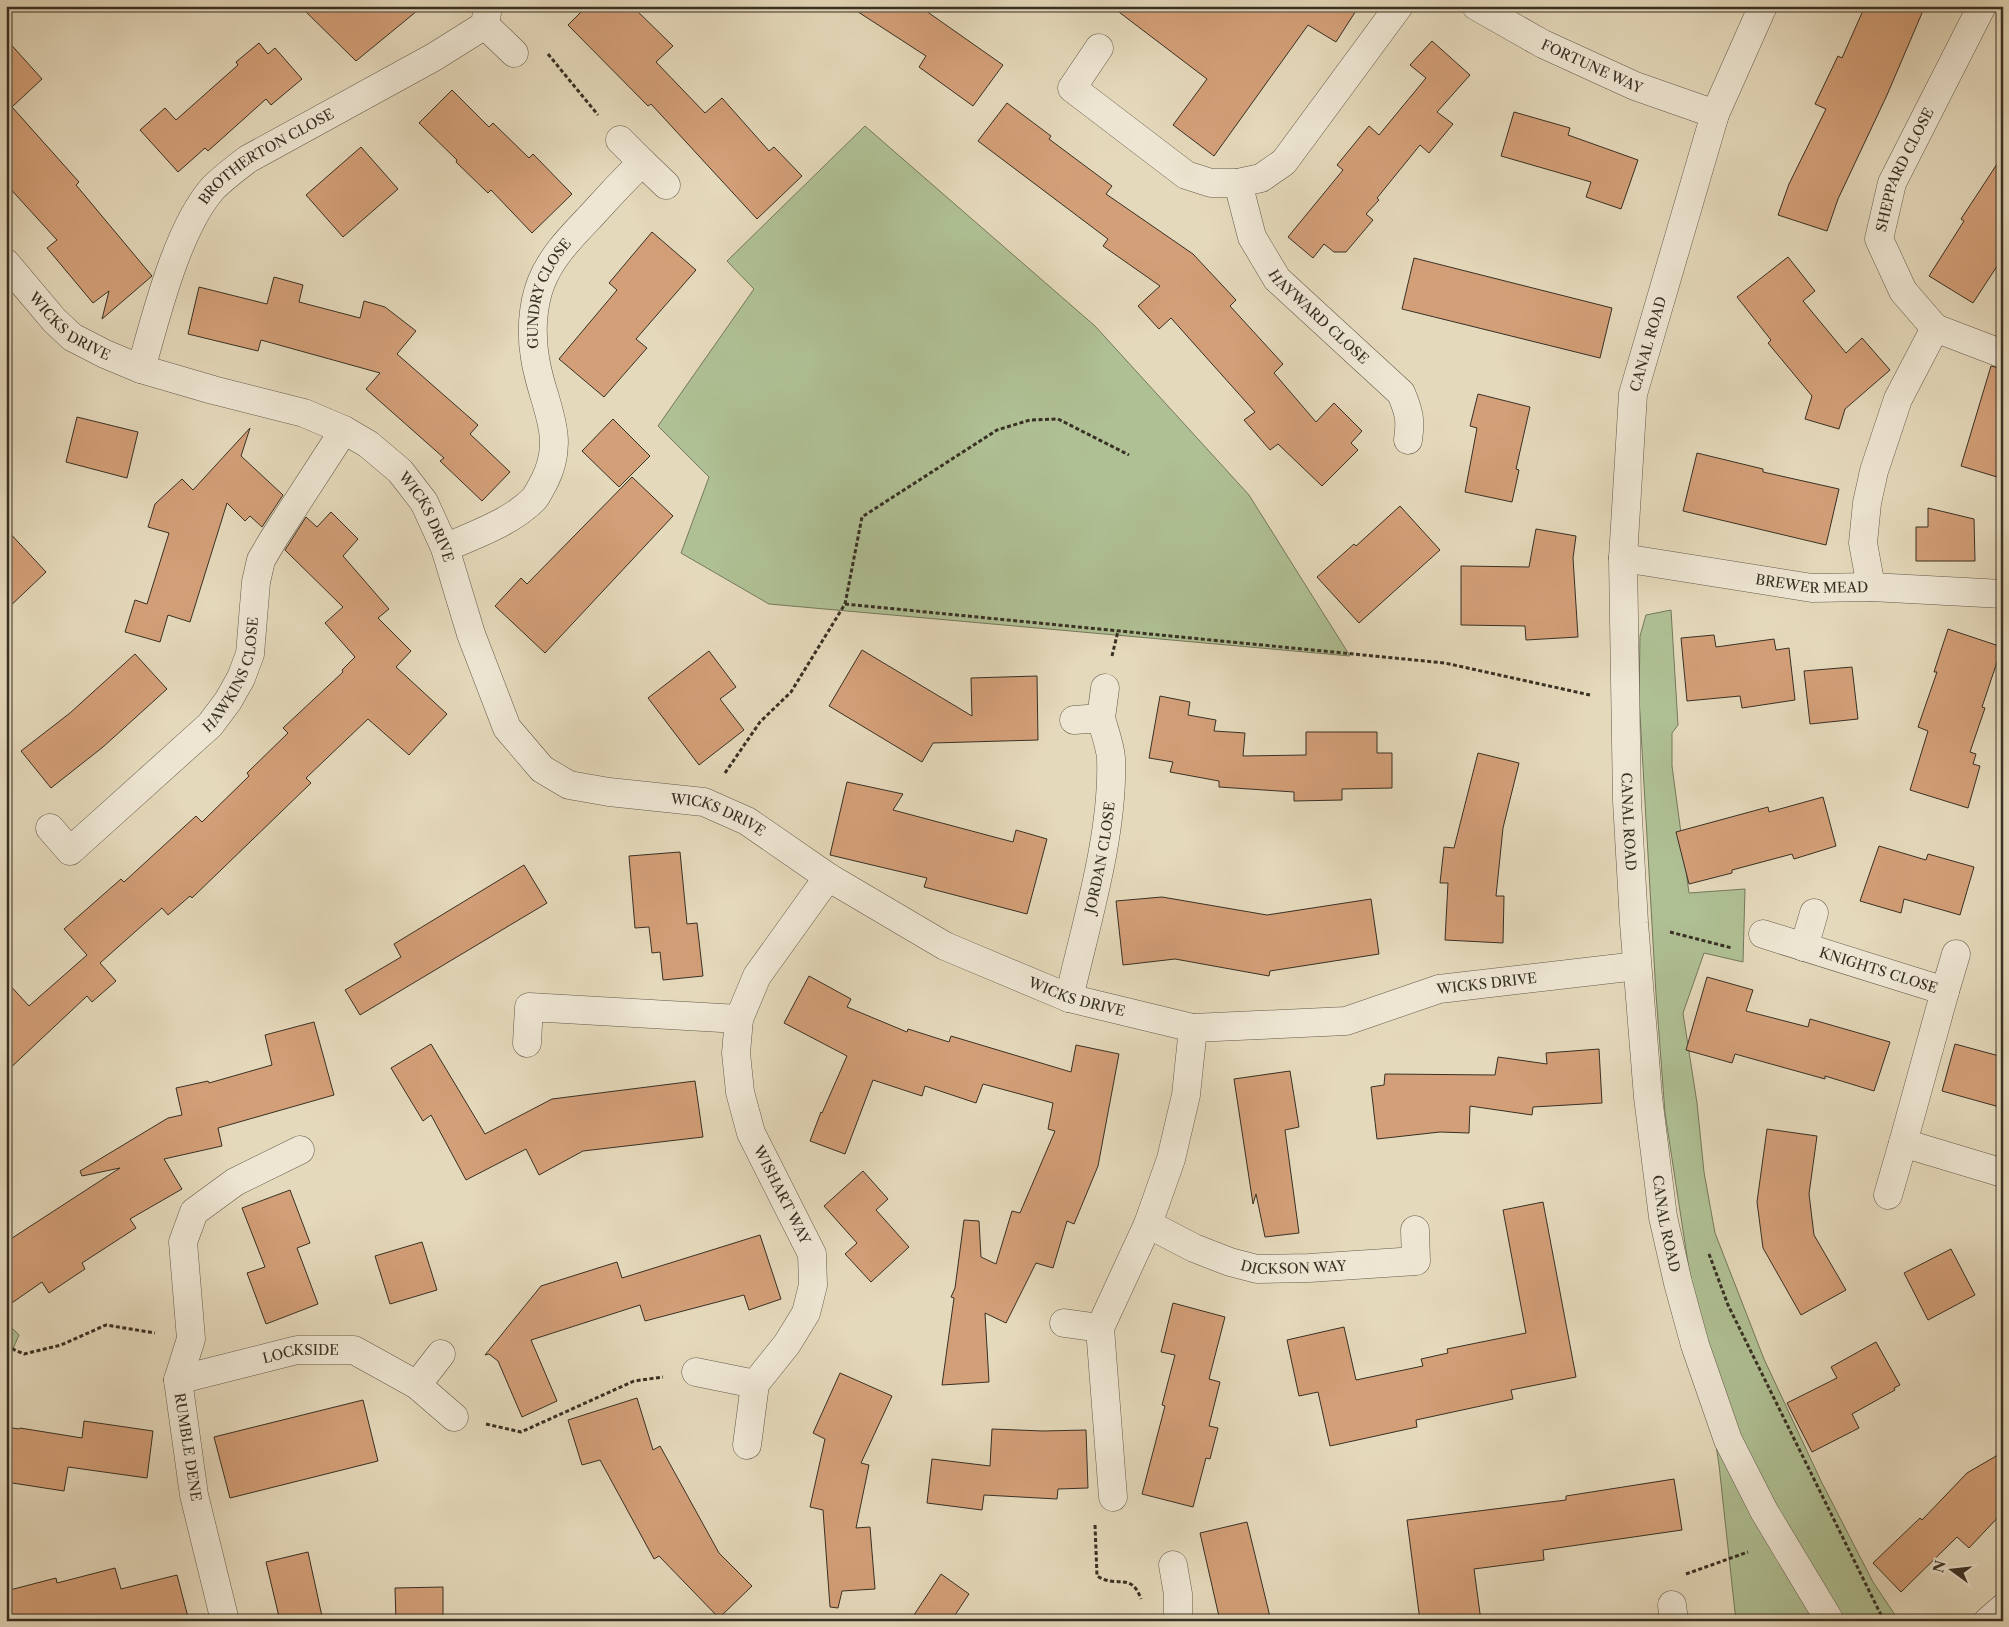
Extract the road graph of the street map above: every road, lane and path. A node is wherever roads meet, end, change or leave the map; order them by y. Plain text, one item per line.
1 (1399, 6) edge
2 (1476, 6) edge
3 (1763, 6) edge
4 (1982, 6) edge
5 (487, 16) edge
6 (1099, 48) dead end
7 (514, 53) joint
8 (1715, 114) junction
9 (620, 140) joint
10 (642, 162) junction
11 (1238, 183) junction
12 (666, 185) dead end
13 (6, 263) edge
14 (1935, 328) junction
15 (2003, 354) edge
16 (141, 369) junction
17 (344, 430) junction
18 (1408, 440) dead end
19 (1129, 455) dead end
20 (446, 548) junction
21 (1623, 558) junction
22 (1872, 587) junction
23 (2003, 594) edge
24 (845, 604) junction
25 (1105, 688) dead end
26 (1625, 703) junction
27 (1100, 718) junction
28 (1074, 720) dead end
29 (704, 802) junction
30 (50, 828) dead end
31 (828, 877) junction
32 (1814, 913) dead end
33 (1634, 923) junction
34 (1763, 934) joint
35 (1804, 947) junction
36 (1956, 954) dead end
37 (1637, 966) junction
38 (1945, 990) junction
39 (1069, 998) junction
40 (740, 1019) junction
41 (1193, 1028) junction
42 (527, 1043) dead end
43 (1903, 1142) junction
44 (300, 1150) dead end
45 (2003, 1173) edge
46 (1888, 1195) dead end
47 (1148, 1224) junction
48 (1415, 1230) dead end
49 (1708, 1247) dead end
50 (1064, 1322) dead end
51 (1100, 1328) junction
52 (191, 1339) junction
53 (6, 1346) edge
54 (440, 1354) dead end
55 (696, 1372) joint
56 (178, 1380) junction
57 (755, 1384) junction
58 (418, 1385) junction
59 (454, 1416) joint
60 (747, 1445) dead end
61 (1113, 1497) dead end
62 (1782, 1541) junction
63 (1173, 1565) dead end
64 (2003, 1608) edge
65 (1673, 1613) edge
66 (225, 1621) edge
67 (1178, 1621) edge
68 (1830, 1621) edge
69 (1884, 1621) edge
70 (1988, 1621) edge

1 - 11 street
2 - 8 street, FORTUNE WAY
3 - 8 street, CANAL ROAD
4 - 14 street, SHEPPARD CLOSE
5 - 7 street, BROTHERTON CLOSE
5 - 16 street, BROTHERTON CLOSE
6 - 11 street
7 - 9 path
8 - 21 street, CANAL ROAD
9 - 10 street
10 - 12 street
10 - 20 street, GUNDRY CLOSE
11 - 18 street, HAYWARD CLOSE
13 - 16 street, WICKS DRIVE
14 - 15 street, SHEPPARD CLOSE
14 - 22 street
16 - 17 street, WICKS DRIVE
17 - 20 street, WICKS DRIVE
17 - 30 street, HAWKINS CLOSE
19 - 24 path
20 - 29 street, WICKS DRIVE
21 - 22 street, BREWER MEAD
21 - 26 street, CANAL ROAD
22 - 23 street, BREWER MEAD
24 - 26 path
24 - 29 path
25 - 27 street, JORDAN CLOSE
26 - 33 street, CANAL ROAD
27 - 28 street
27 - 39 street, JORDAN CLOSE
29 - 31 street, WICKS DRIVE
31 - 39 street, WICKS DRIVE
31 - 40 street, WISHART WAY
32 - 35 street, KNIGHTS CLOSE
33 - 34 path
33 - 37 street, CANAL ROAD
34 - 35 street, KNIGHTS CLOSE
35 - 38 street, KNIGHTS CLOSE
36 - 38 street
37 - 41 street, WICKS DRIVE
37 - 62 street, CANAL ROAD
38 - 43 street, KNIGHTS CLOSE
39 - 41 street, WICKS DRIVE
40 - 42 street
40 - 57 street, WISHART WAY
41 - 47 street
43 - 45 street
43 - 46 street, KNIGHTS CLOSE
44 - 52 street, RUMBLE DENE
47 - 48 street, DICKSON WAY
47 - 51 street
49 - 69 path
50 - 51 street
51 - 61 street
52 - 53 path
52 - 56 street, RUMBLE DENE
54 - 58 street
55 - 57 street
55 - 59 path
56 - 58 street, LOCKSIDE
56 - 66 street, RUMBLE DENE
57 - 60 street
58 - 59 street, LOCKSIDE
62 - 65 path
62 - 68 street, CANAL ROAD
63 - 67 street
64 - 70 street

